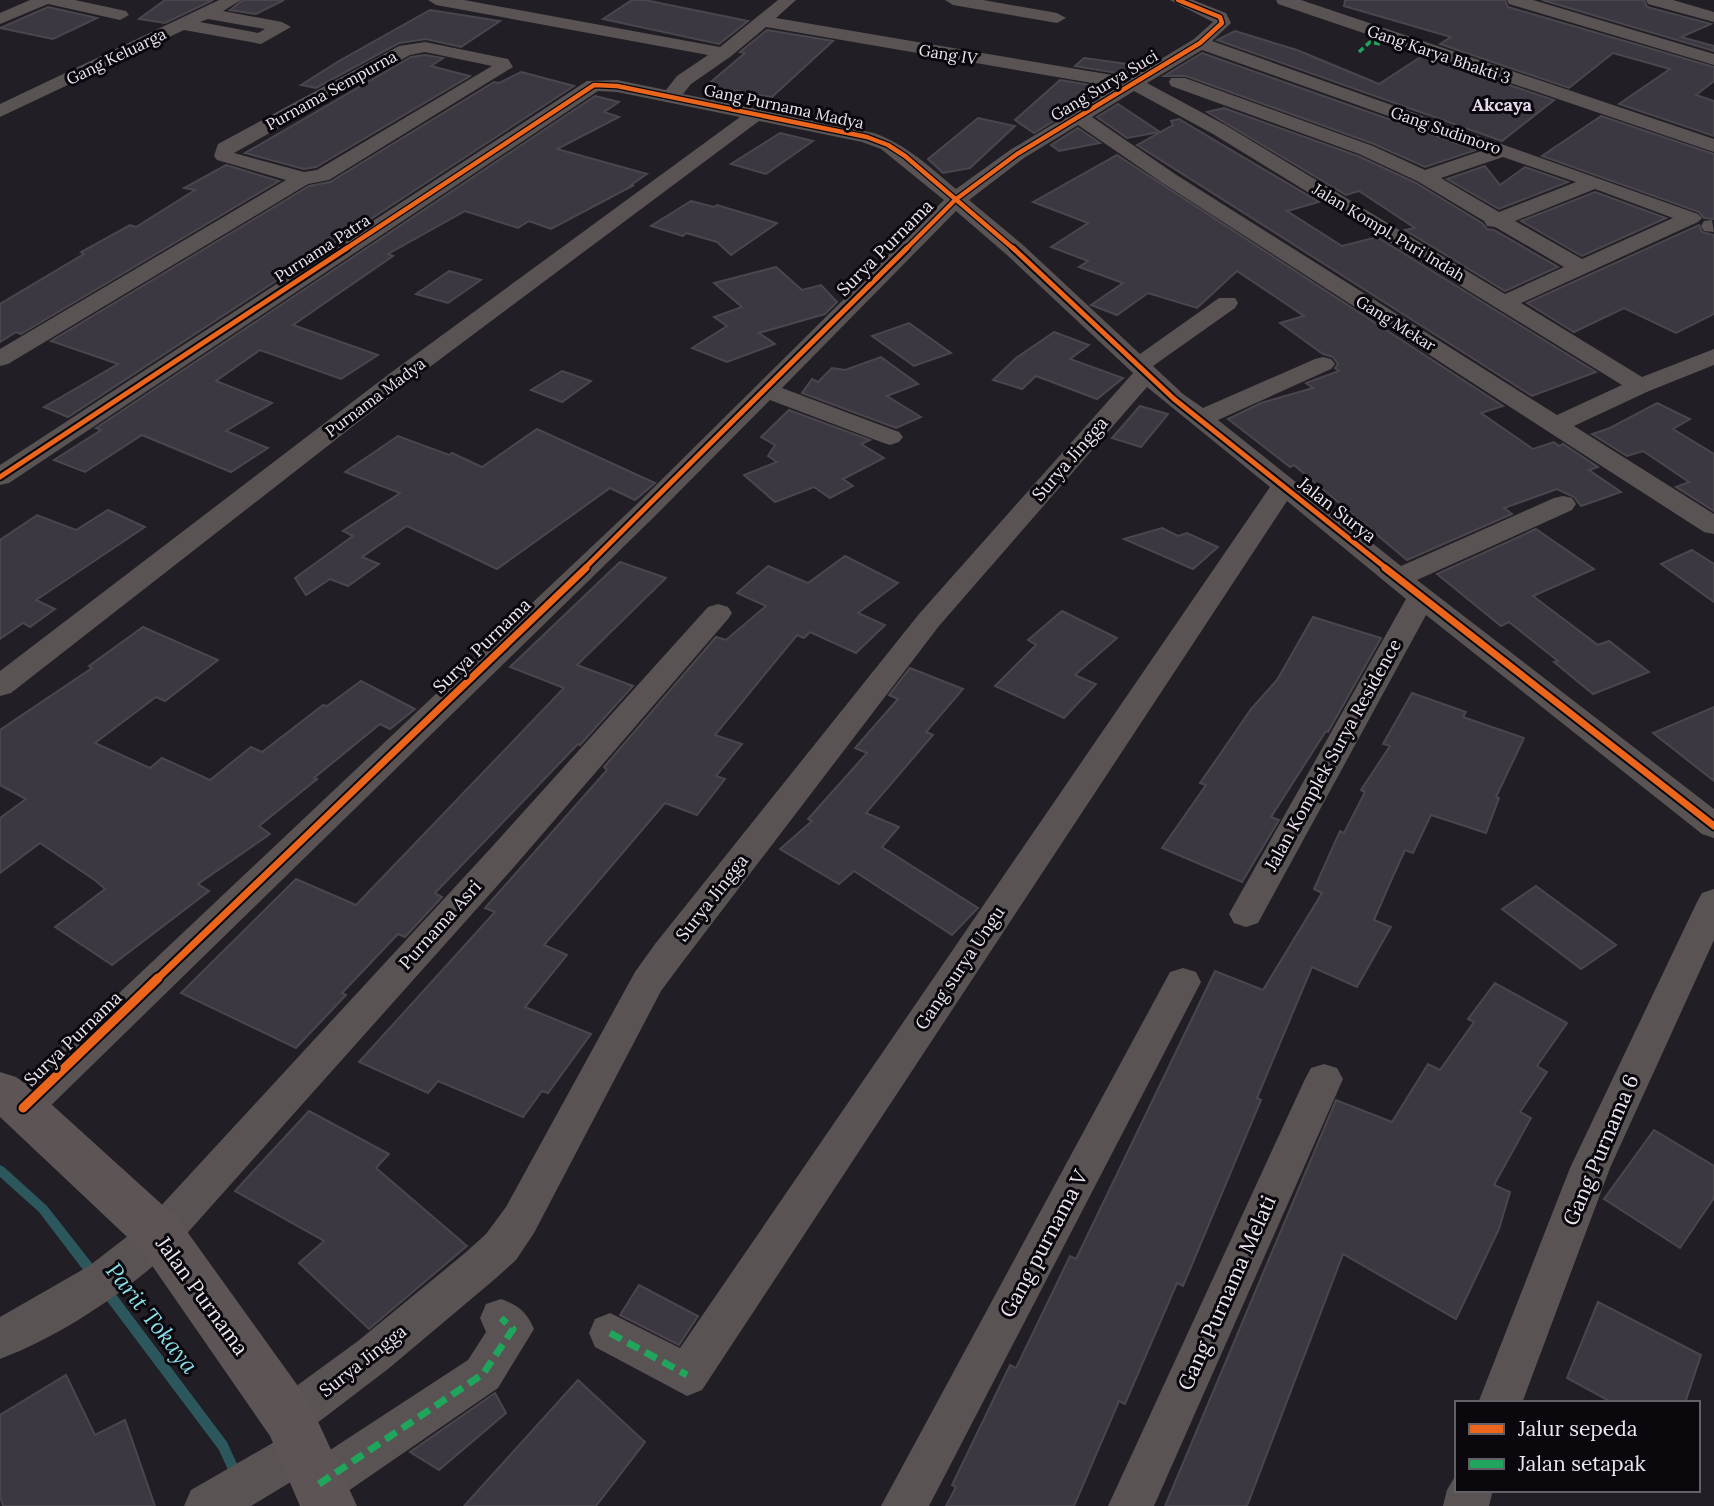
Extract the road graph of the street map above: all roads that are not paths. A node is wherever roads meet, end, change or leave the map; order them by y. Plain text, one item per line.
1 (44, 0) edge
2 (51, 0) edge
3 (233, 0) edge
4 (436, 0) edge
5 (788, 0) edge
6 (953, 0) edge
7 (1178, 0) edge
8 (1284, 0) edge
9 (1515, 0) edge
10 (1659, 1) edge
11 (205, 13) junction
12 (120, 15) dead end
13 (1057, 18) dead end
14 (1714, 18) edge
15 (0, 19) edge
16 (763, 21) junction
17 (181, 24) junction
18 (1616, 29) junction
19 (1391, 37) junction
20 (1200, 43) junction
21 (1359, 52) dead end
22 (724, 53) junction
23 (1714, 60) edge
24 (1178, 82) dead end
25 (1134, 84) junction
26 (670, 97) junction
27 (0, 111) edge
28 (756, 114) junction
29 (1079, 117) junction
30 (1274, 117) junction
31 (1220, 130) junction
32 (1714, 146) edge
33 (1503, 150) junction
34 (1424, 177) junction
35 (303, 178) junction
36 (1593, 183) junction
37 (955, 200) junction
38 (1495, 221) junction
39 (1706, 223) edge
40 (1581, 268) junction
41 (1505, 302) junction
42 (1227, 303) dead end
43 (1714, 356) edge
44 (0, 359) edge
45 (1323, 364) dead end
46 (1689, 369) junction
47 (1142, 370) junction
48 (1714, 384) edge
49 (1640, 386) junction
50 (766, 390) junction
51 (1201, 418) junction
52 (1556, 425) junction
53 (890, 437) dead end
54 (0, 477) edge
55 (1283, 487) junction
56 (1563, 504) dead end
57 (1714, 526) edge
58 (1410, 588) junction
59 (718, 613) dead end
60 (0, 686) edge
61 (1714, 826) edge
62 (1714, 902) edge
63 (1246, 914) dead end
64 (1184, 982) dead end
65 (1324, 1079) dead end
66 (12, 1100) edge
67 (151, 1244) junction
68 (501, 1318) dead end
69 (610, 1333) dead end
70 (0, 1339) edge
71 (1501, 1401) edge
72 (307, 1463) edge
73 (207, 1506) edge
74 (904, 1506) edge
75 (1131, 1506) edge

1 - 15 street
2 - 12 street
3 - 11 street, Gang Keluarga
4 - 22 street
5 - 16 street
6 - 13 street
7 - 20 street, Gang Surya Suci
8 - 19 street, Gang Karya Bhakti 3
9 - 18 street
10 - 14 street
10 - 18 street
11 - 17 street, Gang Keluarga
11 - 17 street
16 - 22 street
16 - 25 street, Gang IV
17 - 27 street, Gang Keluarga
18 - 23 street
19 - 21 street
19 - 32 street, Gang Karya Bhakti 3
20 - 25 street, Gang Surya Suci
20 - 33 street, Gang Sudimoro
22 - 26 street
24 - 30 street
25 - 29 street, Gang Surya Suci
25 - 31 street, Jalan Kompl. Puri Indah
26 - 28 street, Gang Purnama Madya
26 - 54 street, Purnama Patra
28 - 37 street, Gang Purnama Madya
28 - 60 street, Purnama Madya
29 - 37 street, Gang Surya Suci
29 - 52 street, Gang Mekar
30 - 31 street
30 - 34 street
31 - 41 street, Jalan Kompl. Puri Indah
33 - 34 street
33 - 36 street, Gang Sudimoro
34 - 38 street
35 - 35 street, Purnama Sempurna
35 - 44 street, Purnama Sempurna
36 - 38 street
36 - 39 street, Gang Sudimoro
37 - 47 street, Jalan Surya
37 - 50 street, Surya Purnama
38 - 40 street
39 - 40 street
40 - 41 street
41 - 49 street, Jalan Kompl. Puri Indah
42 - 47 street, Surya Jingga
43 - 46 street
45 - 51 street
46 - 48 street
46 - 49 street
47 - 51 street, Jalan Surya
47 - 72 street, Surya Jingga
49 - 52 street
50 - 53 street
50 - 66 street, Surya Purnama
51 - 55 street, Jalan Surya
52 - 57 street, Gang Mekar
55 - 58 street, Jalan Surya
55 - 69 street, Gang surya Ungu
56 - 58 street
58 - 61 street, Jalan Surya
58 - 63 street, Jalan Komplek Surya Residence
59 - 67 street, Purnama Asri
62 - 71 street, Gang Purnama 6
64 - 74 street, Gang purnama V
65 - 75 street, Gang Purnama Melati
66 - 67 street, Jalan Purnama
67 - 70 street, Purnama Asri
67 - 72 street, Jalan Purnama
68 - 72 street
72 - 73 street

